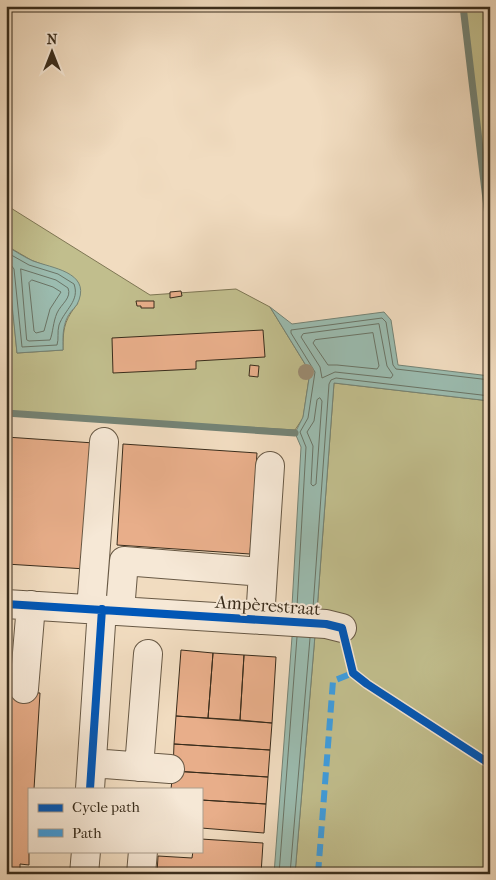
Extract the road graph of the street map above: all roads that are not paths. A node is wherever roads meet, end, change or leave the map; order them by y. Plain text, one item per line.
1 (104, 442) dead end
2 (270, 466) dead end
3 (264, 572) junction
4 (19, 604) edge
5 (104, 610) junction
6 (273, 621) junction
7 (334, 626) dead end
8 (148, 654) dead end
9 (24, 689) dead end
10 (139, 767) junction
11 (170, 769) dead end
12 (91, 776) edge
13 (86, 852) edge
14 (143, 852) edge
15 (84, 874) edge
16 (141, 874) edge

1 - 5 street
2 - 3 street
3 - 5 street
3 - 6 street
4 - 5 street, Ampèrestraat
4 - 9 street
5 - 6 street, Ampèrestraat
5 - 12 street
6 - 7 street, Ampèrestraat
8 - 10 street
10 - 11 street
10 - 12 street
13 - 15 street
14 - 16 street

